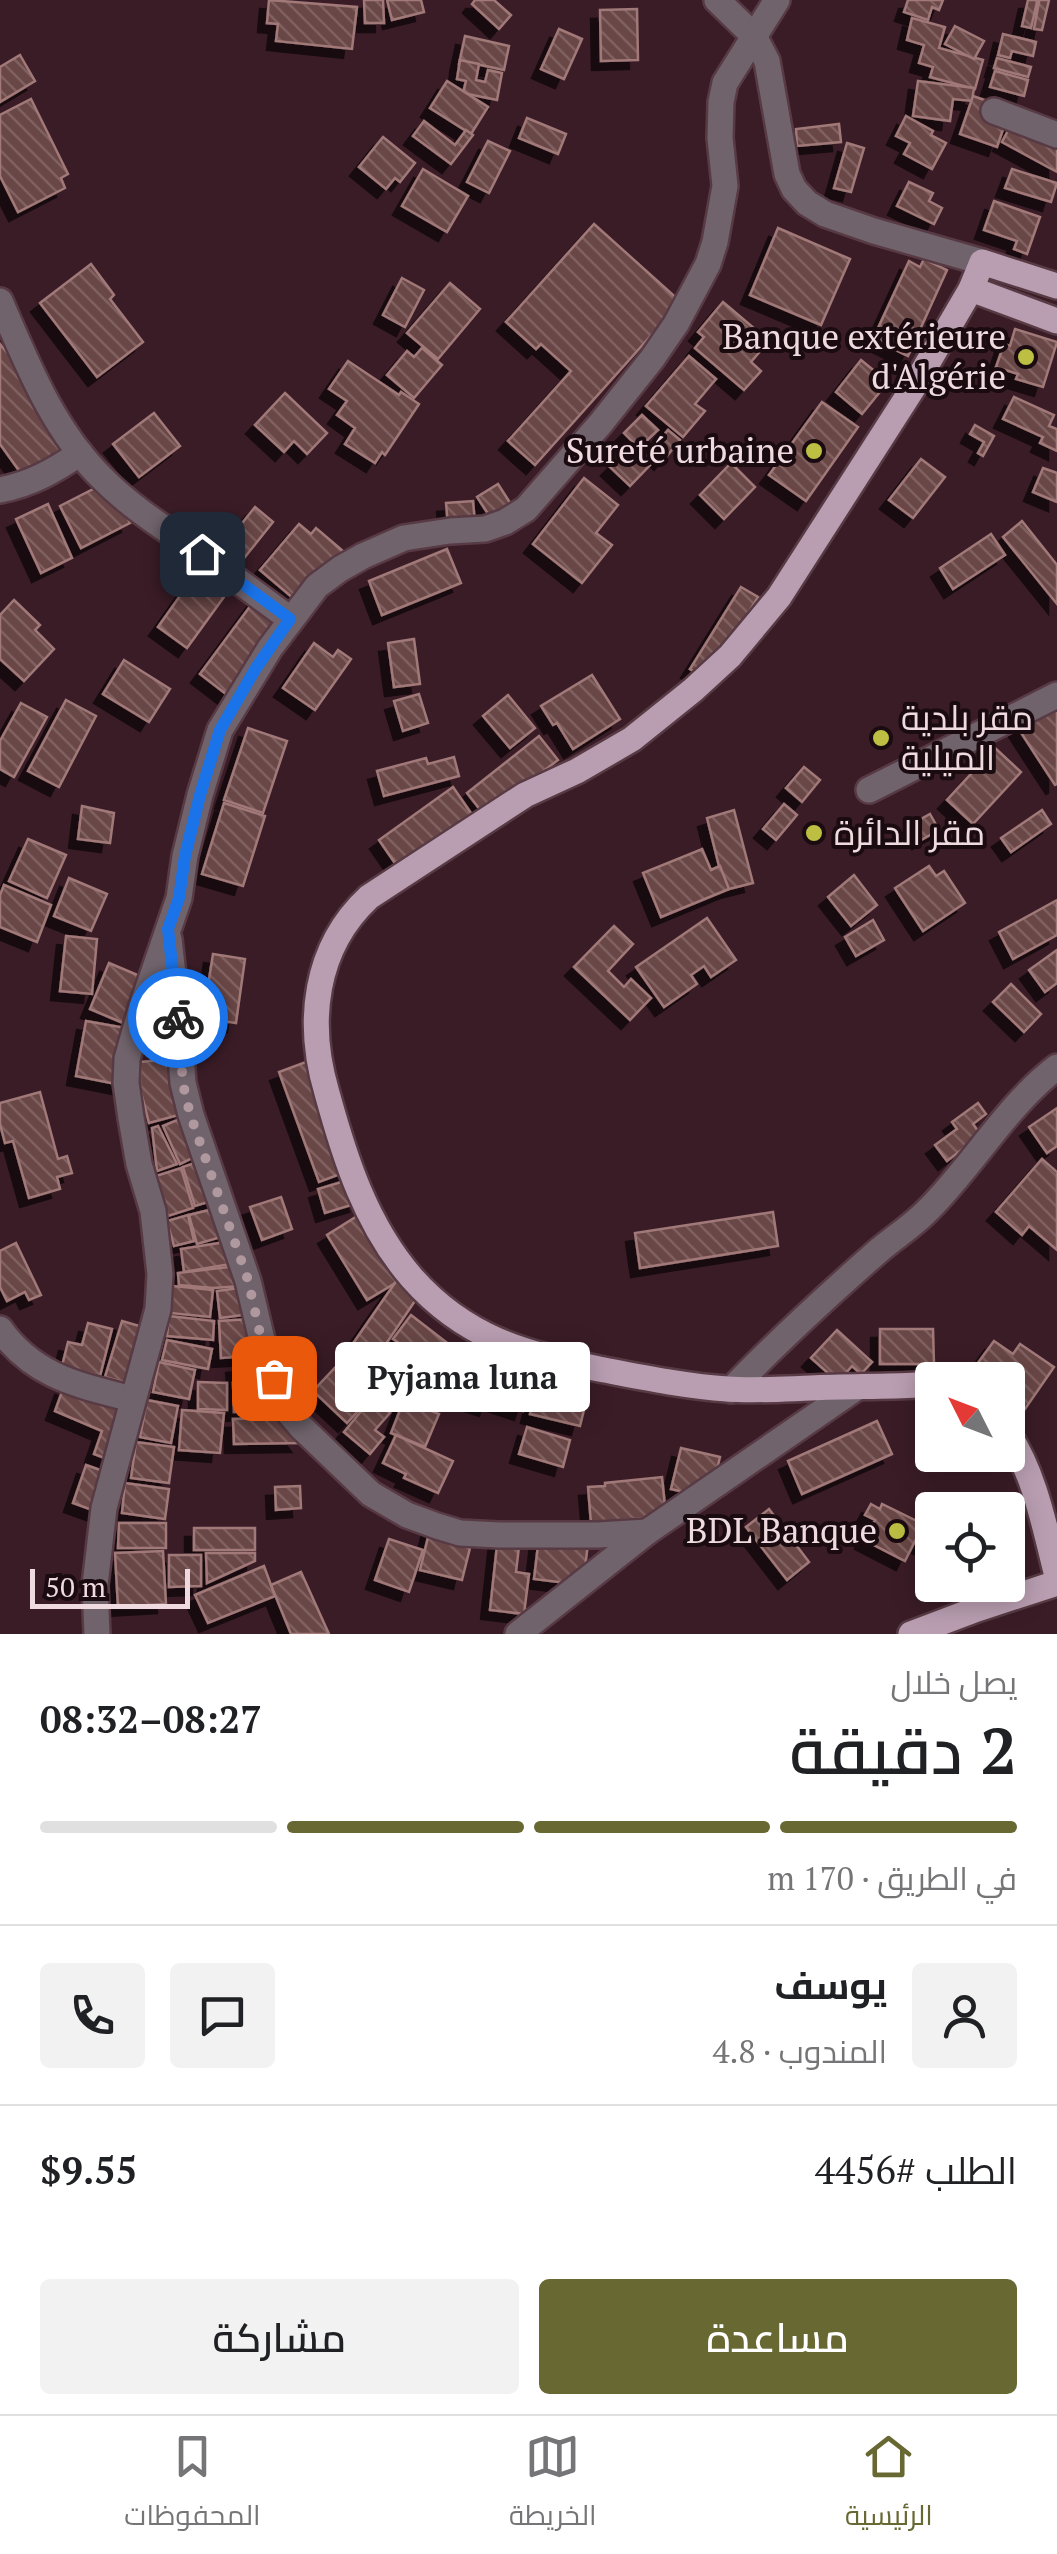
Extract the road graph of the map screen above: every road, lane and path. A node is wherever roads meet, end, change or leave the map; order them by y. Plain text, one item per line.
1 (717, 0) edge
2 (778, 0) edge
3 (754, 36) junction
4 (994, 111) dead end
5 (1057, 135) edge
6 (982, 262) junction
7 (1057, 286) edge
8 (970, 289) junction
9 (0, 301) edge
10 (1057, 321) edge
11 (80, 453) junction
12 (0, 490) edge
13 (290, 619) junction
14 (1057, 695) edge
15 (869, 790) dead end
16 (168, 929) junction
17 (1057, 1066) edge
18 (0, 1329) edge
19 (915, 1385) edge
20 (856, 1388) junction
21 (731, 1390) junction
22 (132, 1399) junction
23 (1025, 1470) edge
24 (647, 1532) junction
25 (1057, 1576) edge
26 (1057, 1584) edge
27 (97, 1634) edge
28 (518, 1634) edge
29 (911, 1634) edge

1 - 3 street
2 - 3 street
3 - 6 street
3 - 13 street
4 - 5 street
6 - 7 main road
6 - 8 main road
8 - 10 main road
8 - 21 main road
9 - 11 street
11 - 12 street
11 - 13 street
13 - 16 street
14 - 15 street
16 - 22 street
16 - 24 street
17 - 21 street
18 - 22 street
19 - 20 main road
20 - 21 main road
20 - 24 street
22 - 27 street
23 - 25 main road
24 - 28 street
26 - 29 main road

